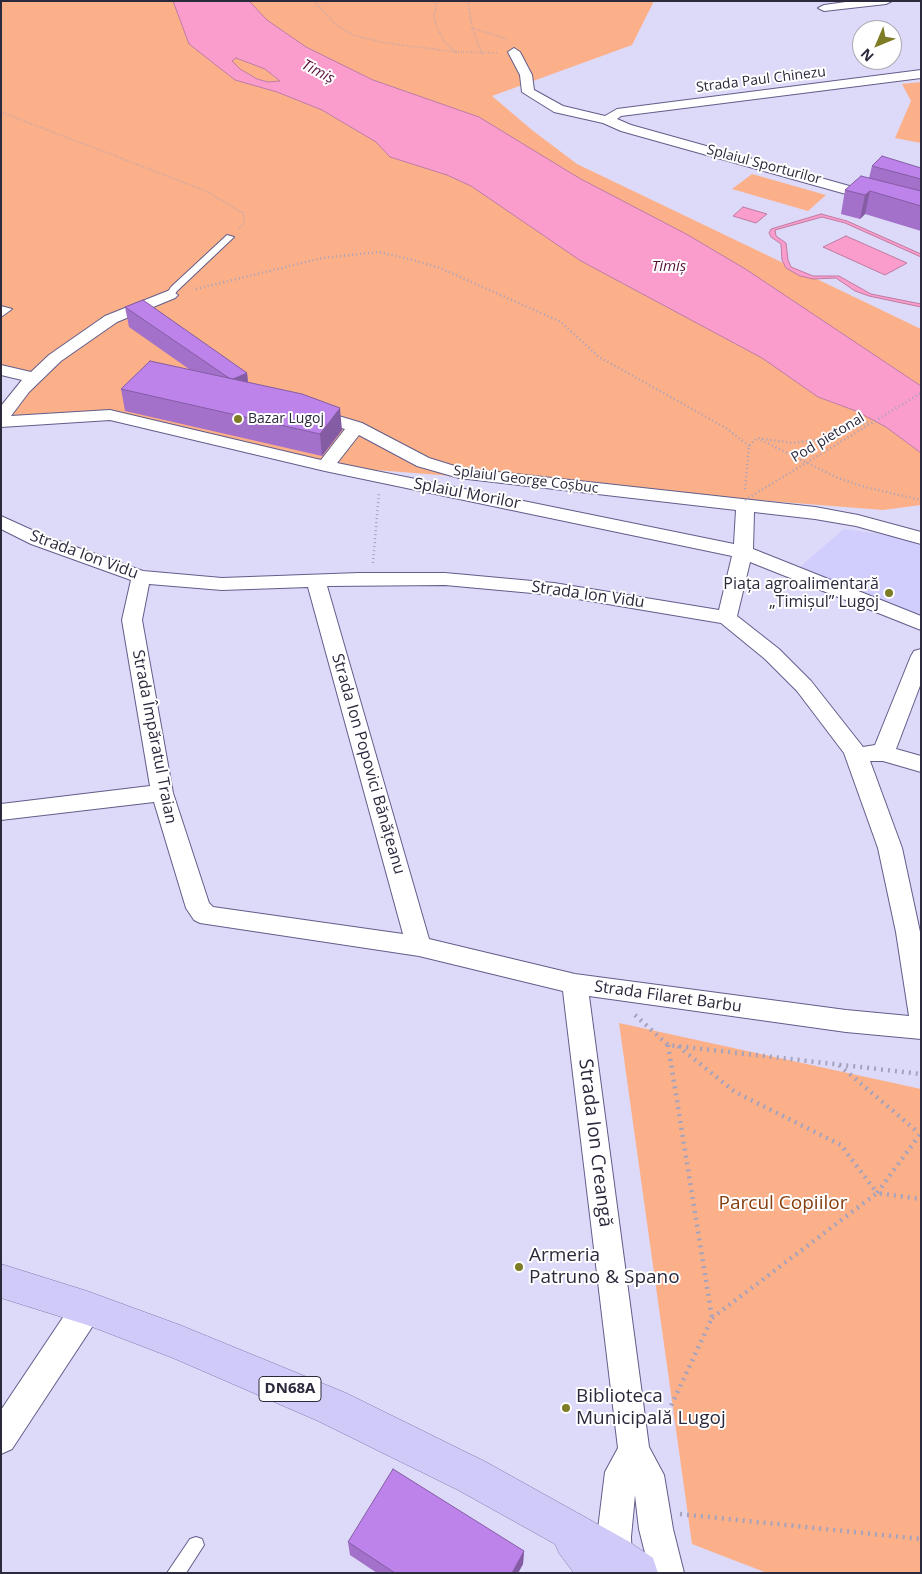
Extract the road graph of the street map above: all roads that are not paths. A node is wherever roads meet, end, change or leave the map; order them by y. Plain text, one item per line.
1 (886, 1) edge
2 (820, 5) edge
3 (836, 18) dead end
4 (514, 52) road end
5 (921, 74) edge
6 (607, 120) junction
7 (921, 211) edge
8 (230, 237) road end
9 (170, 295) joint
10 (141, 306) junction
11 (1, 308) edge
12 (1, 315) edge
13 (162, 320) edge
14 (1, 370) edge
15 (33, 377) junction
16 (298, 408) edge
17 (1, 418) edge
18 (1, 422) edge
19 (356, 427) junction
20 (326, 466) junction
21 (444, 470) junction
22 (433, 488) junction
23 (602, 490) junction
24 (745, 499) junction
25 (591, 519) junction
26 (1, 522) edge
27 (921, 538) edge
28 (743, 552) junction
29 (141, 577) junction
30 (316, 582) junction
31 (727, 618) junction
32 (921, 624) edge
33 (921, 656) edge
34 (855, 752) junction
35 (884, 753) junction
36 (921, 764) edge
37 (162, 793) junction
38 (1, 812) edge
39 (419, 946) junction
40 (575, 984) junction
41 (921, 1014) edge
42 (921, 1028) edge
43 (1, 1281) edge
44 (87, 1308) junction
45 (1, 1438) edge
46 (634, 1451) junction
47 (196, 1545) dead end
48 (617, 1568) edge
49 (175, 1573) edge
50 (666, 1573) edge

1 - 2 street
2 - 3 street
4 - 6 street, Splaiul Sporturilor
5 - 6 street, Strada Paul Chinezu
6 - 7 street, Splaiul Sporturilor
8 - 9 lane
9 - 10 street
10 - 13 street
10 - 15 street
11 - 12 lane
14 - 15 street
15 - 17 street
16 - 19 street, Splaiul George Coșbuc
18 - 20 street, Splaiul Morilor
19 - 20 street
19 - 21 street, Splaiul George Coșbuc
20 - 22 street, Splaiul Morilor
21 - 22 street
21 - 23 street, Splaiul George Coșbuc
22 - 25 street, Splaiul Morilor
23 - 24 street, Splaiul George Coșbuc
23 - 25 street
24 - 27 street, Splaiul George Coșbuc
24 - 28 street
25 - 28 street, Splaiul Morilor
26 - 29 street, Strada Ion Vidu
28 - 31 street
28 - 32 street, Splaiul Morilor
29 - 30 street, Strada Ion Vidu
29 - 37 street, Strada Împăratul Traian
30 - 31 street, Strada Ion Vidu
30 - 39 street, Strada Ion Popovici Bănățeanu
31 - 34 street, Strada Ion Vidu
33 - 35 street
34 - 35 street
34 - 41 street, Strada Ion Vidu
35 - 36 street
37 - 38 street
37 - 39 street, Strada Împăratul Traian
39 - 40 street, Strada Filaret Barbu
40 - 42 street, Strada Filaret Barbu
40 - 46 street, Strada Ion Creangă
43 - 44 main road, DN68A
44 - 45 street
44 - 48 main road, DN68A
46 - 48 street
46 - 50 street, Strada Ion Creangă
47 - 49 lane

